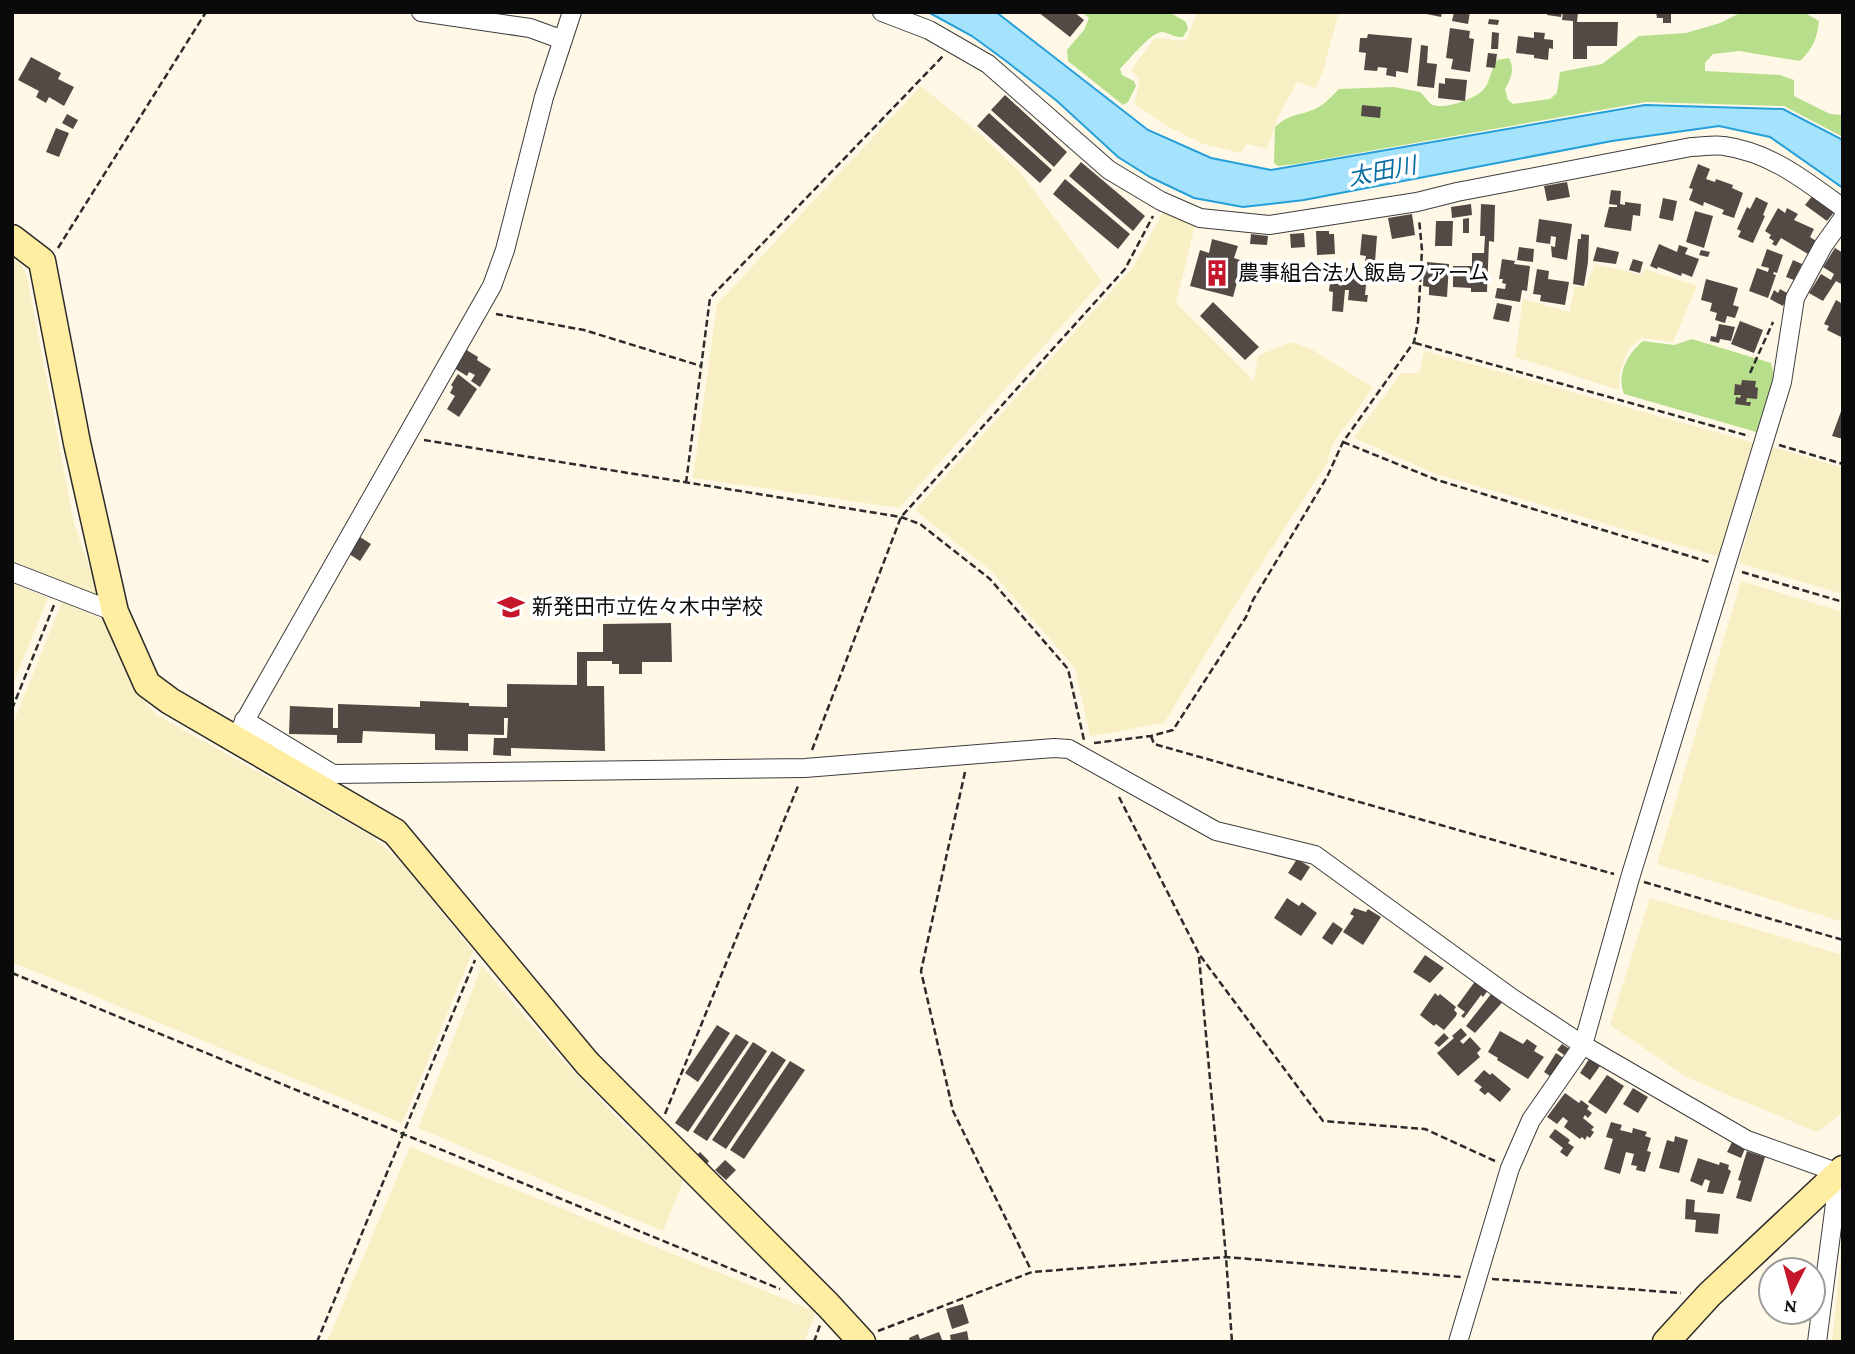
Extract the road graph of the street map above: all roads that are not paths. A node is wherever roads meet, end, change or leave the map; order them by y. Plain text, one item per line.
1 (421, 12) edge
2 (572, 12) edge
3 (882, 12) edge
4 (563, 40) junction
5 (1843, 208) edge
6 (1843, 218) edge
7 (12, 239) edge
8 (12, 572) edge
9 (115, 612) junction
10 (239, 730) junction
11 (1583, 1045) junction
12 (1841, 1171) edge
13 (861, 1340) edge
14 (1458, 1342) edge
15 (1665, 1342) edge
16 (1817, 1342) edge

1 - 4 street
2 - 4 street
3 - 5 street
4 - 10 street
6 - 11 street
7 - 9 street
8 - 9 street
9 - 10 street
10 - 11 street
10 - 13 street
11 - 12 street
11 - 14 street
12 - 15 street
12 - 16 street

